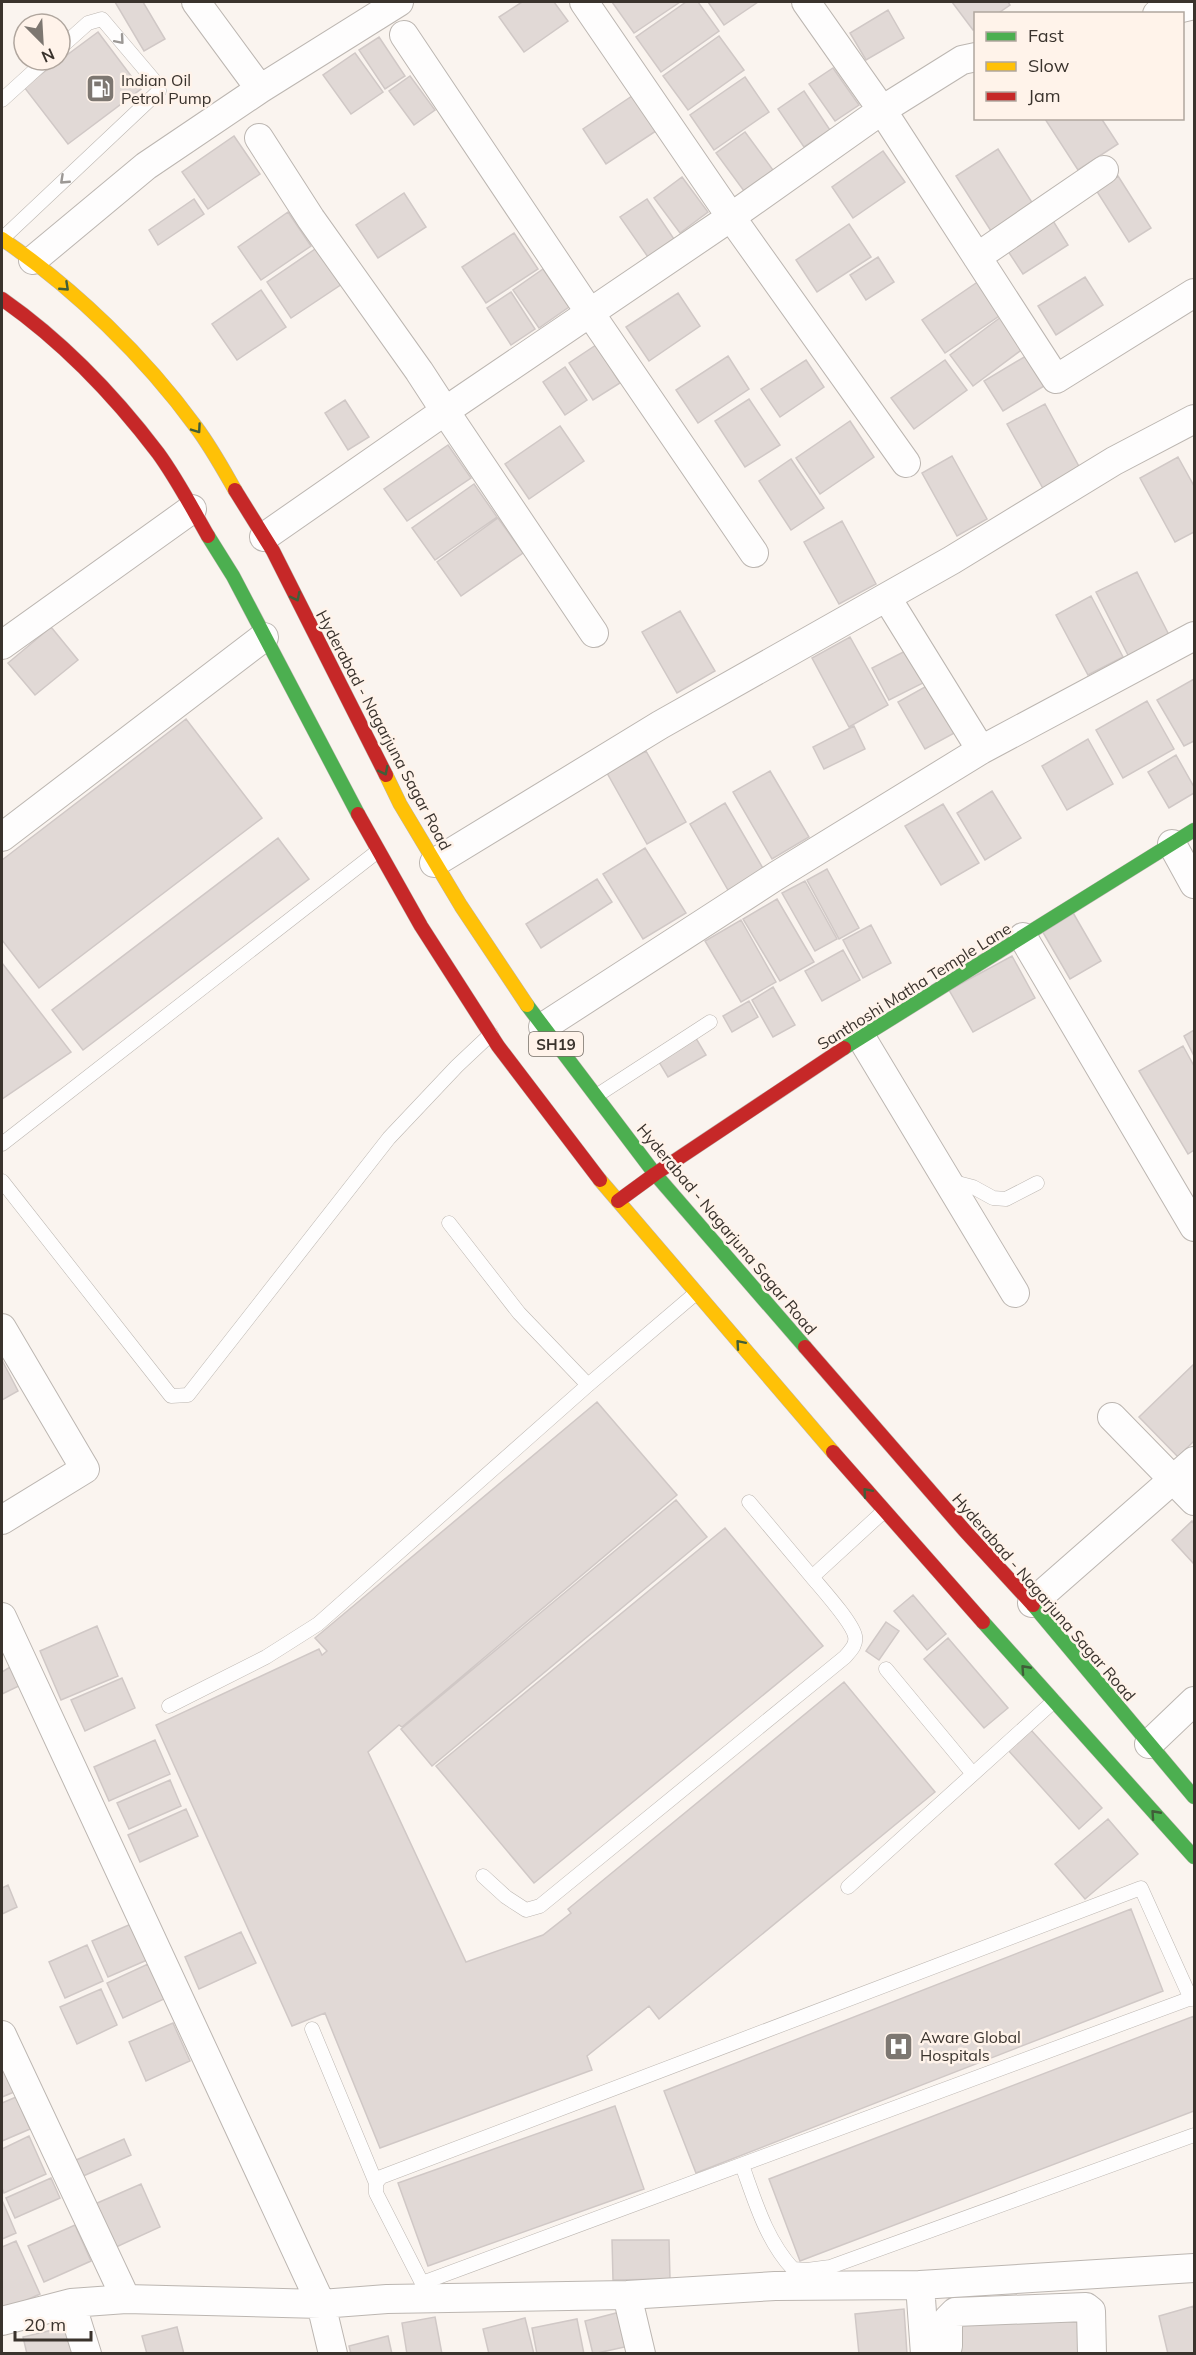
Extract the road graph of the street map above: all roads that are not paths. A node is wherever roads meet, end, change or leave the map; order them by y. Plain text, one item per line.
1 (196, 2) edge
2 (399, 2) edge
3 (584, 2) edge
4 (806, 2) edge
5 (1194, 4) edge
6 (1164, 12) edge
7 (405, 35) dead end
8 (72, 37) edge
9 (974, 57) edge
10 (33, 72) edge
11 (260, 88) junction
12 (2, 100) edge
13 (882, 110) junction
14 (259, 138) dead end
15 (1104, 170) dead end
16 (731, 217) junction
17 (2, 239) edge
18 (977, 257) junction
19 (33, 260) junction
20 (1194, 293) edge
21 (2, 298) edge
22 (590, 313) junction
23 (445, 411) junction
24 (1194, 419) edge
25 (906, 463) dead end
26 (192, 509) junction
27 (264, 537) junction
28 (754, 553) dead end
29 (887, 598) junction
30 (594, 633) dead end
31 (1194, 636) edge
32 (264, 637) junction
33 (2, 645) edge
34 (981, 750) junction
35 (2, 837) edge
36 (1183, 837) edge
37 (378, 851) junction
38 (434, 863) junction
39 (1194, 884) edge
40 (1023, 937) junction
41 (710, 1022) dead end
42 (543, 1027) junction
43 (491, 1034) junction
44 (861, 1037) junction
45 (596, 1096) junction
46 (2, 1144) edge
47 (655, 1174) junction
48 (2, 1181) edge
49 (948, 1181) junction
50 (1037, 1183) dead end
51 (618, 1201) junction
52 (449, 1223) dead end
53 (1194, 1227) edge
54 (696, 1293) junction
55 (1015, 1293) dead end
56 (2, 1328) edge
57 (588, 1385) junction
58 (1112, 1417) dead end
59 (1194, 1461) edge
60 (1174, 1480) junction
61 (1194, 1501) edge
62 (749, 1502) dead end
63 (884, 1511) junction
64 (2, 1520) edge
65 (812, 1577) junction
66 (1032, 1603) junction
67 (2, 1617) edge
68 (886, 1669) dead end
69 (1054, 1701) junction
70 (1194, 1701) edge
71 (169, 1706) dead end
72 (1149, 1744) junction
73 (973, 1774) junction
74 (1194, 1797) edge
75 (1194, 1857) edge
76 (483, 1876) dead end
77 (848, 1887) dead end
78 (1192, 1998) edge
79 (312, 2029) dead end
80 (2, 2035) edge
81 (1194, 2135) edge
82 (742, 2165) junction
83 (376, 2183) junction
84 (1194, 2268) edge
85 (920, 2284) junction
86 (423, 2290) junction
87 (627, 2295) junction
88 (126, 2299) junction
89 (71, 2303) junction
90 (321, 2304) junction
91 (2, 2321) edge
92 (925, 2352) edge
93 (87, 2354) edge
94 (333, 2354) edge
95 (641, 2354) edge
96 (1092, 2354) edge

1 - 11 street
2 - 11 street
3 - 16 street
4 - 13 street
5 - 6 street
7 - 22 street
8 -> 17 lane
9 - 13 street
10 - 12 lane
11 - 19 street
13 - 16 street
13 - 18 street
14 - 23 street
15 - 18 street
16 - 22 street
16 - 25 street
17 - 19 main road, Hyderabad - Nagarjuna Sagar Road / SH19
18 - 20 street
19 -> 27 main road, Hyderabad - Nagarjuna Sagar Road / SH19
21 - 26 main road, SH19
22 - 23 street
22 - 28 street
23 - 27 street
23 - 30 street
24 - 29 street
26 - 32 main road, SH19
26 - 33 street
27 -> 38 main road, Hyderabad - Nagarjuna Sagar Road / SH19
29 - 34 street
29 - 38 street
31 - 34 street
32 - 35 street
32 - 37 main road, SH19
34 - 42 street
36 - 39 street
36 - 40 main road, Santhoshi Matha Temple Lane
37 - 43 main road, SH19
37 - 46 lane
38 - 42 main road, Hyderabad - Nagarjuna Sagar Road / SH19
40 - 44 main road, Santhoshi Matha Temple Lane
40 - 53 street
41 - 45 lane
42 - 45 main road, Hyderabad - Nagarjuna Sagar Road / SH19
43 - 48 lane
43 - 51 main road, SH19
44 - 47 main road, Santhoshi Matha Temple Lane
44 - 49 street
45 - 47 main road, Hyderabad - Nagarjuna Sagar Road / SH19
47 - 51 main road, Santhoshi Matha Temple Lane
47 - 66 main road, Hyderabad - Nagarjuna Sagar Road / SH19
49 - 50 lane
49 - 55 street
51 - 54 main road, SH19
52 - 57 lane
54 - 57 lane
63 -> 54 main road, SH19
56 - 64 street
57 - 71 lane
58 - 60 street
59 - 60 street
60 - 61 street
60 - 66 street
62 - 65 lane
63 - 65 lane
69 -> 63 main road, SH19
65 - 76 lane
66 - 72 main road, Hyderabad - Nagarjuna Sagar Road / SH19
67 - 90 street
68 - 73 lane
69 - 73 lane
75 -> 69 main road, SH19
70 - 72 street
72 - 74 main road, Hyderabad - Nagarjuna Sagar Road / SH19
73 - 77 lane
78 - 82 lane
78 - 83 lane
79 - 83 lane
80 - 88 street
81 - 82 lane
82 - 86 lane
83 - 86 lane
84 - 85 street
85 - 87 street
85 - 92 street
86 - 87 street
86 - 90 street
87 - 95 street
88 - 89 street
88 - 90 street
89 - 91 street
89 - 93 street
90 - 94 street
92 - 96 street

